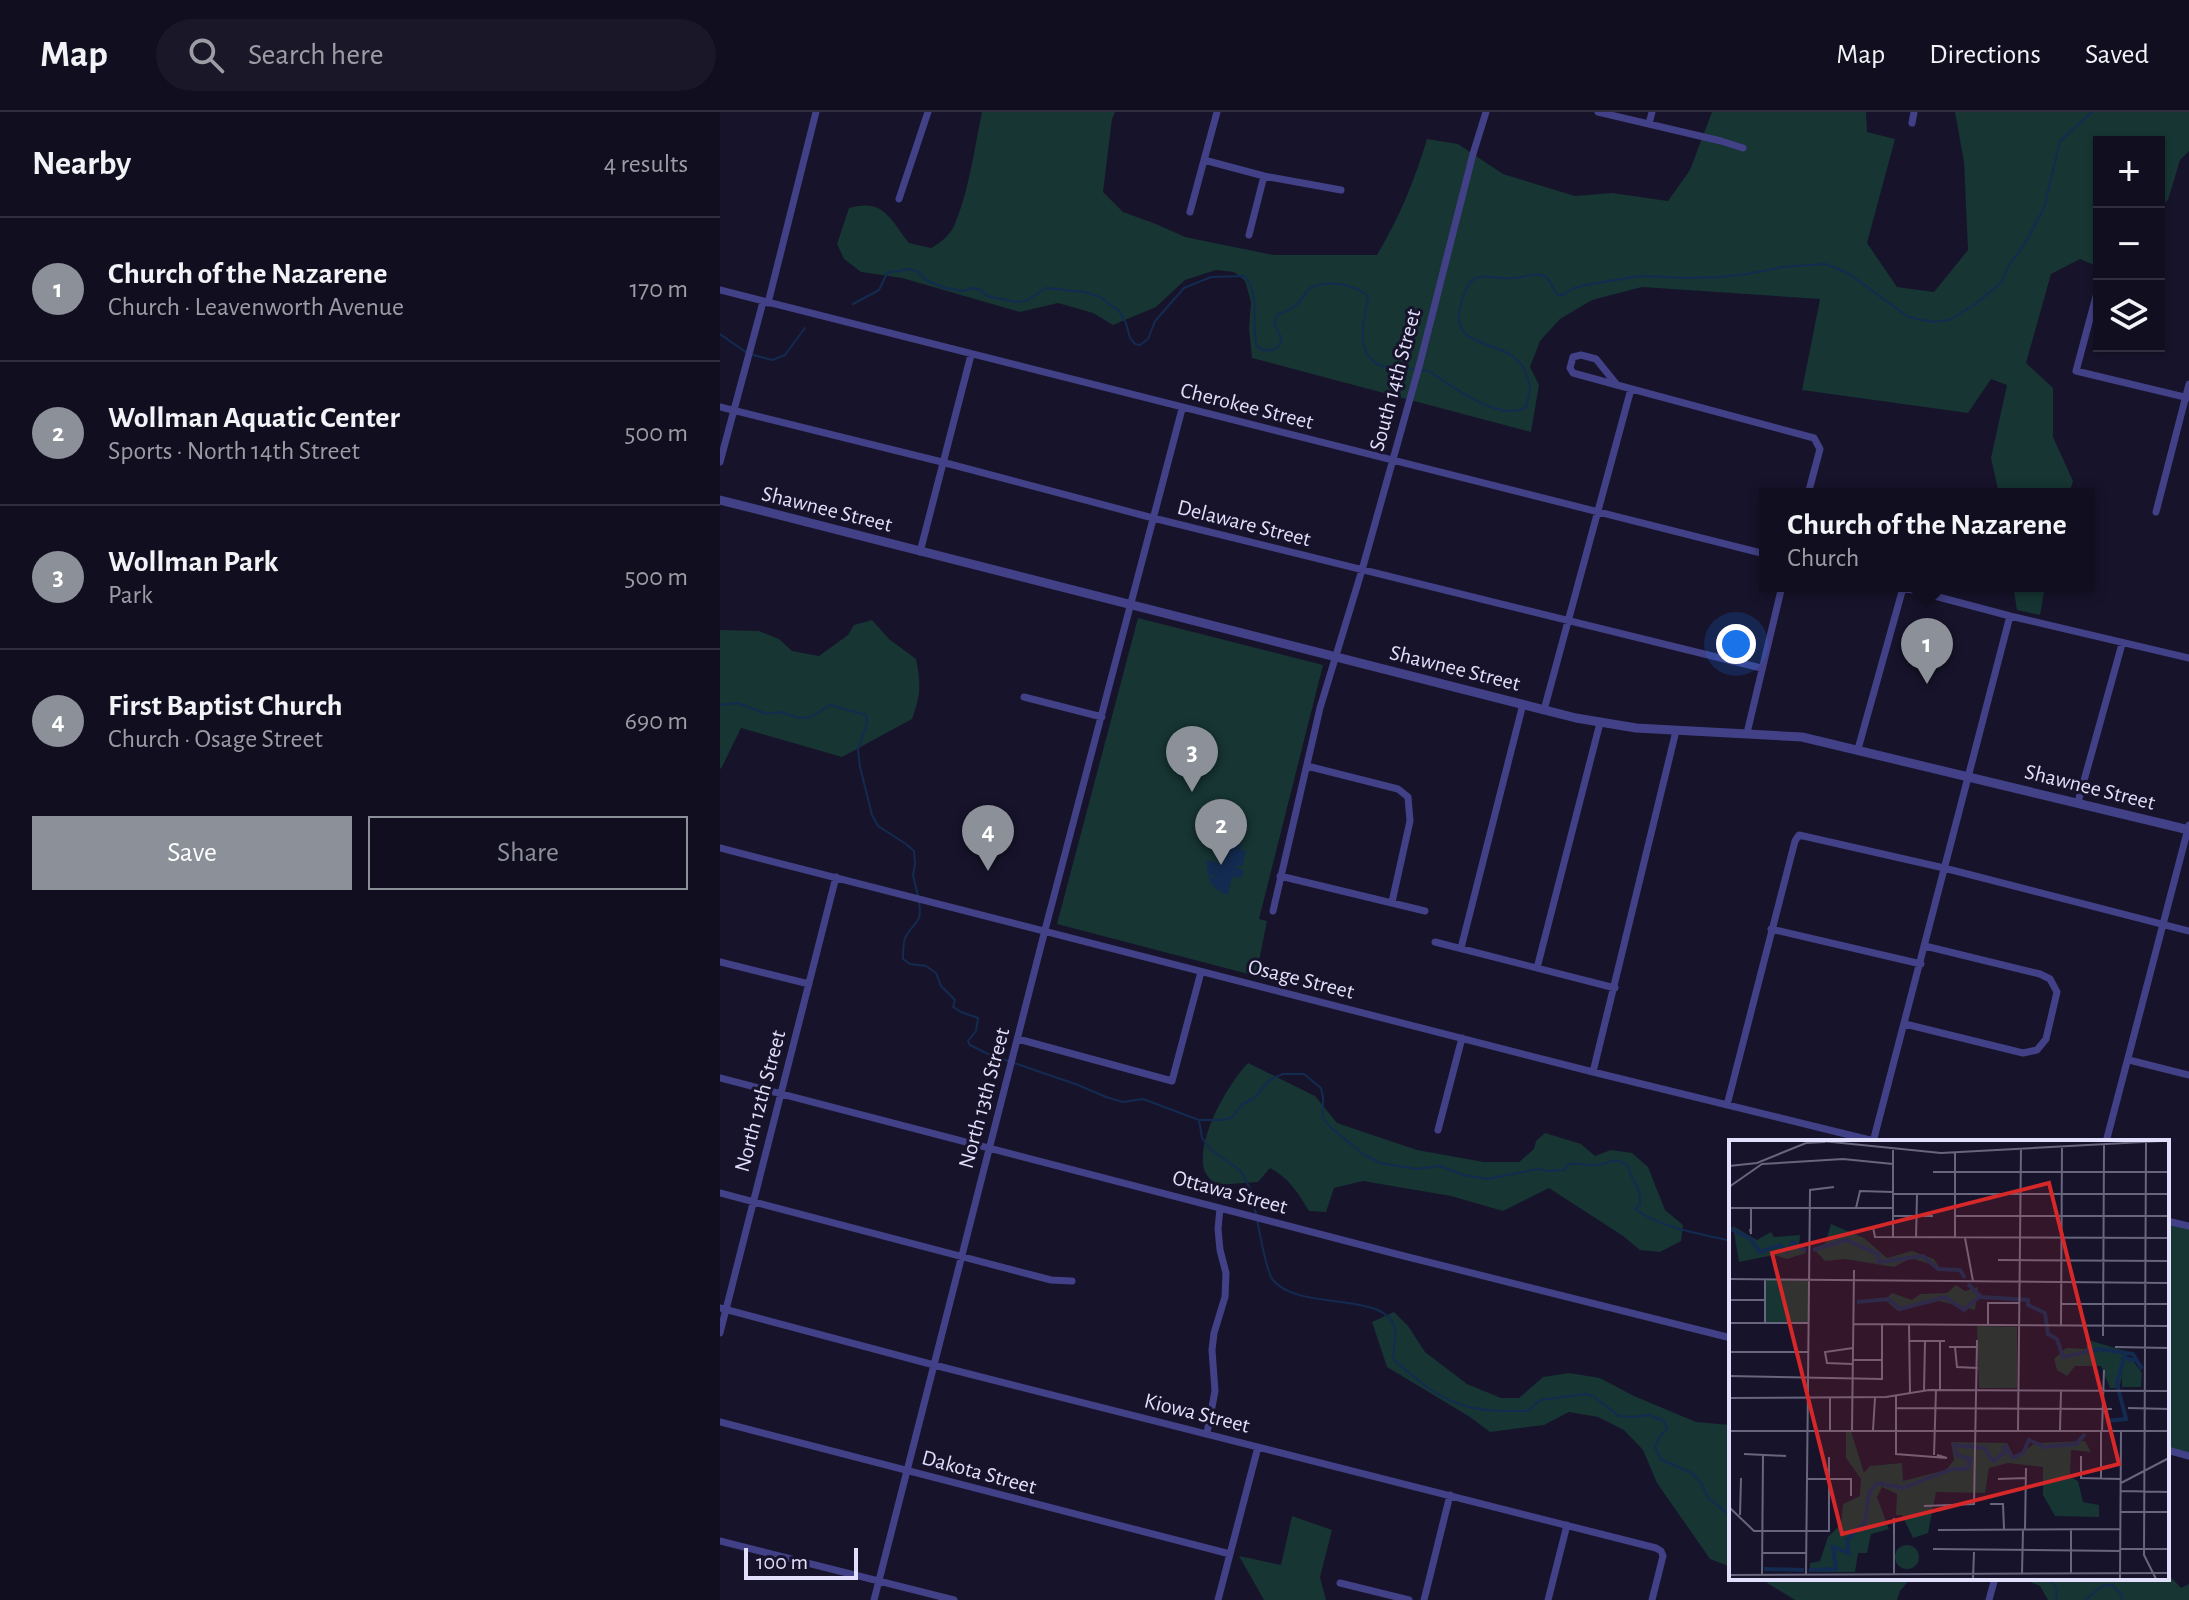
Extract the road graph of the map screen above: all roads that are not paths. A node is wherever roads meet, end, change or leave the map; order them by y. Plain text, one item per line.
1 (816, 112) edge
2 (928, 112) edge
3 (1217, 112) edge
4 (1486, 112) edge
5 (1598, 112) edge
6 (1652, 112) edge
7 (1914, 112) edge
8 (1912, 123) dead end
9 (1649, 124) junction
10 (1743, 148) dead end
11 (1204, 160) junction
12 (1264, 176) junction
13 (1341, 190) dead end
14 (899, 199) dead end
15 (1190, 212) dead end
16 (1249, 235) dead end
17 (720, 290) edge
18 (766, 302) junction
19 (2093, 308) edge
20 (971, 355) junction
21 (2189, 384) edge
22 (1617, 385) junction
23 (1631, 389) junction
24 (2187, 398) edge
25 (720, 407) edge
26 (1182, 409) junction
27 (734, 411) junction
28 (1392, 461) junction
29 (720, 462) edge
30 (942, 462) junction
31 (1810, 488) edge
32 (720, 500) edge
33 (1598, 511) junction
34 (2156, 512) dead end
35 (1153, 518) junction
36 (920, 552) junction
37 (1759, 552) edge
38 (1362, 570) junction
39 (1780, 592) edge
40 (1899, 592) edge
41 (1919, 592) edge
42 (1130, 604) junction
43 (2010, 616) junction
44 (1569, 622) junction
45 (2122, 644) junction
46 (1337, 657) junction
47 (2189, 658) edge
48 (1761, 668) junction
49 (1024, 697) dead end
50 (1523, 704) junction
51 (1544, 710) junction
52 (1102, 717) junction
53 (1600, 723) junction
54 (1676, 731) junction
55 (1747, 733) junction
56 (1858, 749) junction
57 (1307, 766) junction
58 (1967, 776) junction
59 (2078, 802) junction
60 (2189, 828) edge
61 (720, 848) edge
62 (1944, 868) junction
63 (1280, 876) junction
64 (836, 877) junction
65 (1392, 902) junction
66 (1273, 911) dead end
67 (1425, 911) dead end
68 (2163, 924) junction
69 (1771, 929) junction
70 (1045, 930) junction
71 (2189, 931) edge
72 (1435, 942) dead end
73 (1925, 946) junction
74 (1461, 948) junction
75 (720, 962) edge
76 (1921, 964) junction
77 (1537, 968) junction
78 (1201, 972) junction
79 (809, 984) junction
80 (1615, 988) junction
81 (1905, 1024) junction
82 (1462, 1038) junction
83 (1018, 1039) junction
84 (2129, 1060) junction
85 (1593, 1072) junction
86 (2189, 1075) edge
87 (720, 1078) edge
88 (781, 1094) junction
89 (1727, 1105) junction
90 (1438, 1130) dead end
91 (1870, 1140) edge
92 (1874, 1140) edge
93 (2107, 1140) edge
94 (990, 1147) junction
95 (720, 1193) edge
96 (753, 1201) junction
97 (1220, 1208) junction
98 (2169, 1221) edge
99 (2189, 1226) edge
100 (962, 1256) junction
101 (1072, 1281) dead end
102 (723, 1309) edge
103 (720, 1333) edge
104 (1729, 1337) edge
105 (934, 1365) junction
106 (720, 1422) edge
107 (1207, 1433) junction
108 (1258, 1447) junction
109 (2169, 1451) edge
110 (2189, 1456) edge
111 (907, 1471) junction
112 (1450, 1495) junction
113 (1567, 1525) junction
114 (720, 1541) edge
115 (1230, 1554) junction
116 (1994, 1580) edge
117 (879, 1581) junction
118 (1340, 1583) dead end
119 (874, 1600) edge
120 (954, 1600) edge
121 (1218, 1600) edge
122 (1409, 1600) edge
123 (1424, 1600) edge
124 (1548, 1600) edge
125 (1652, 1600) edge
126 (1989, 1600) edge

1 - 18 street
2 - 14 street
3 - 11 street
4 - 28 street, South 14th Street
5 - 9 street
6 - 9 street
7 - 8 street
9 - 10 street
11 - 12 street
11 - 15 street
12 - 13 street
12 - 16 street
17 - 18 street, Cherokee Street
18 - 20 street, Cherokee Street
18 - 27 street
19 - 24 street
20 - 26 street, Cherokee Street
20 - 30 street
21 - 24 street
22 - 22 street
22 - 23 street
23 - 31 street
23 - 33 street
24 - 34 street
25 - 27 street, Delaware Street
26 - 28 street, Cherokee Street
26 - 35 street, North 13th Street
27 - 29 street
27 - 30 street, Delaware Street
28 - 33 street, Cherokee Street
28 - 38 street, South 14th Street
30 - 35 street, Delaware Street
30 - 36 street
32 - 36 street, Shawnee Street
33 - 37 street, Cherokee Street
33 - 44 street
35 - 38 street, Delaware Street
35 - 42 street, North 13th Street
36 - 42 street, Shawnee Street
38 - 44 street, Delaware Street
38 - 46 street, South 14th Street
39 - 48 street
40 - 56 street
41 - 43 street
42 - 46 street, Shawnee Street
42 - 52 street, North 13th Street
43 - 45 street
43 - 58 street
44 - 48 street, Delaware Street
44 - 51 street
45 - 47 street
45 - 59 street
46 - 50 street, Shawnee Street
46 - 57 street, South 14th Street
48 - 55 street
49 - 52 street
50 - 51 street, Shawnee Street
50 - 74 street
51 - 53 street, Shawnee Street
52 - 70 street, North 13th Street
53 - 54 street, Shawnee Street
53 - 77 street
54 - 55 street, Shawnee Street
54 - 80 street
55 - 56 street, Shawnee Street
56 - 58 street, Shawnee Street
57 - 63 street, South 14th Street
57 - 65 street
58 - 59 street, Shawnee Street
58 - 62 street
59 - 60 street, Shawnee Street
60 - 68 street
61 - 64 street, Osage Street
62 - 68 street
62 - 69 street
62 - 73 street
63 - 65 street
63 - 66 street, South 14th Street
64 - 70 street, Osage Street
64 - 79 street, North 12th Street
65 - 67 street
68 - 71 street
68 - 84 street
69 - 76 street
69 - 89 street
70 - 78 street, Osage Street
70 - 83 street, North 13th Street
72 - 74 street
73 - 76 street
73 - 81 street
74 - 77 street
75 - 79 street
76 - 81 street
77 - 80 street
78 - 82 street, Osage Street
78 - 83 street
79 - 88 street, North 12th Street
80 - 85 street
81 - 92 street
82 - 85 street, Osage Street
82 - 90 street
83 - 94 street, North 13th Street
84 - 86 street
84 - 93 street
85 - 89 street, Osage Street
87 - 88 street, Ottawa Street
88 - 94 street, Ottawa Street
88 - 96 street, North 12th Street
89 - 91 street, Osage Street
94 - 97 street, Ottawa Street
94 - 100 street, North 13th Street
95 - 96 street
96 - 100 street
96 - 102 street, North 12th Street
97 - 104 street, Ottawa Street
97 - 107 street
98 - 99 street
100 - 101 street
100 - 105 street, North 13th Street
102 - 103 street, North 12th Street
102 - 105 street, Kiowa Street
105 - 107 street, Kiowa Street
105 - 111 street, North 13th Street
106 - 111 street, Dakota Street
107 - 108 street, Kiowa Street
108 - 112 street, Kiowa Street
108 - 115 street
109 - 110 street
111 - 115 street, Dakota Street
111 - 117 street, North 13th Street
112 - 113 street, Kiowa Street
112 - 123 street
113 - 124 street
113 - 125 street, Kiowa Street
114 - 117 street
115 - 121 street
116 - 126 street
117 - 119 street, North 13th Street
117 - 120 street
118 - 122 street

